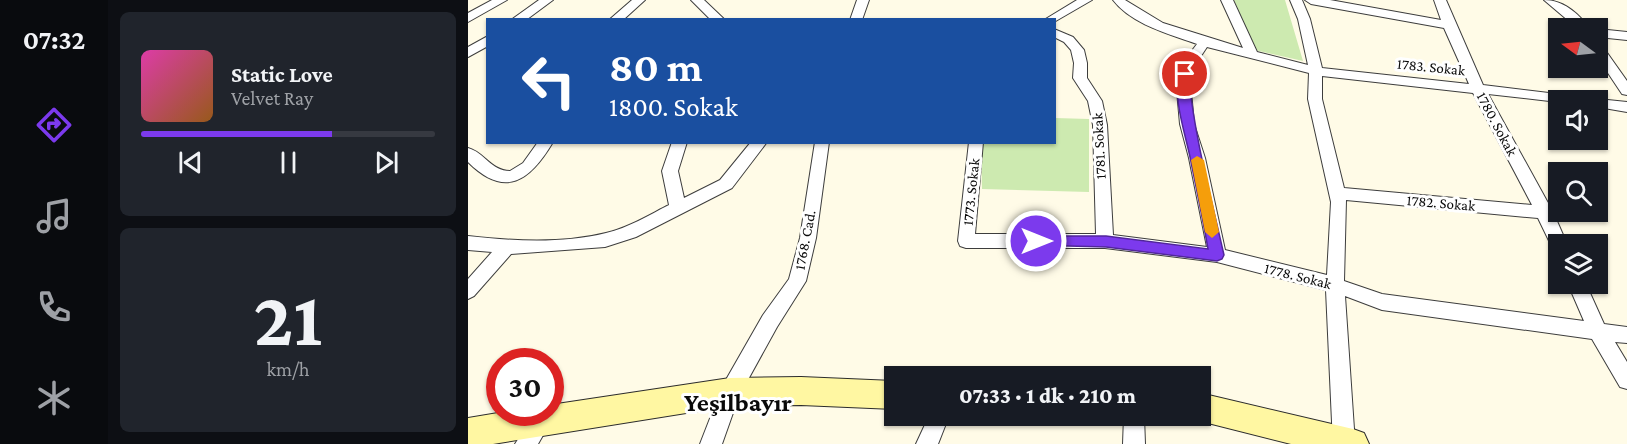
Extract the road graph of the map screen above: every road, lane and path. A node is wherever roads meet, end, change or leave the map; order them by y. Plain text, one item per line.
1 (501, 0) edge
2 (547, 0) edge
3 (639, 0) edge
4 (697, 0) edge
5 (863, 0) edge
6 (1086, 0) edge
7 (1119, 0) edge
8 (1227, 0) edge
9 (1296, 0) edge
10 (1311, 0) edge
11 (1440, 0) edge
12 (1550, 0) edge
13 (468, 18) edge
14 (520, 18) edge
15 (617, 18) edge
16 (717, 18) edge
17 (857, 18) edge
18 (1054, 18) edge
19 (1574, 18) edge
20 (1448, 25) junction
21 (1056, 33) edge
22 (1608, 34) edge
23 (1627, 36) edge
24 (486, 41) edge
25 (1203, 42) junction
26 (468, 53) edge
27 (1252, 54) junction
28 (1608, 64) edge
29 (1316, 71) junction
30 (1478, 88) junction
31 (1627, 91) edge
32 (1548, 96) edge
33 (1608, 104) edge
34 (1627, 106) edge
35 (545, 144) edge
36 (679, 144) edge
37 (758, 144) edge
38 (822, 144) edge
39 (976, 144) edge
40 (468, 153) edge
41 (1337, 193) junction
42 (678, 208) junction
43 (1545, 212) junction
44 (1555, 234) edge
45 (966, 241) joint
46 (1106, 241) junction
47 (468, 243) edge
48 (507, 247) junction
49 (1217, 255) junction
50 (1335, 285) junction
51 (468, 291) edge
52 (1581, 294) edge
53 (1599, 333) junction
54 (1627, 335) edge
55 (1627, 380) edge
56 (730, 392) junction
57 (884, 395) edge
58 (1211, 410) edge
59 (935, 426) edge
60 (1134, 426) edge
61 (468, 433) edge
62 (533, 434) edge
63 (1347, 443) edge
64 (711, 444) edge
65 (927, 444) edge
66 (1134, 444) edge

1 - 13 street
2 - 14 street
3 - 15 street
4 - 16 street
5 - 17 street
6 - 18 street
7 - 25 street, 1783. Sokak
8 - 27 street
9 - 29 street
10 - 20 street
11 - 20 street, 1780. Sokak
12 - 19 street
20 - 30 street, 1780. Sokak
21 - 46 street, 1781. Sokak
22 - 23 street
24 - 26 street
25 - 27 street, 1783. Sokak
25 - 49 street
27 - 29 street, 1783. Sokak
28 - 31 street
29 - 30 street, 1783. Sokak
29 - 41 street
30 - 32 street, 1783. Sokak
30 - 43 street, 1780. Sokak
33 - 34 street
35 - 40 street
36 - 42 street
37 - 42 street
38 - 56 street, 1768. Cad.
39 - 45 street, 1773. Sokak
41 - 43 street, 1782. Sokak
41 - 50 street
42 - 48 street
43 - 44 street, 1780. Sokak
45 - 46 street, 1778. Sokak
46 - 49 street, 1778. Sokak
47 - 48 street
48 - 51 street
49 - 50 street, 1778. Sokak
50 - 53 street, 1778. Sokak
50 - 63 street
52 - 53 street
53 - 54 street, 1778. Sokak
53 - 55 street
56 - 57 street
56 - 62 street
56 - 64 street, 1768. Cad.
58 - 63 street
59 - 65 street
60 - 66 street
61 - 62 street

